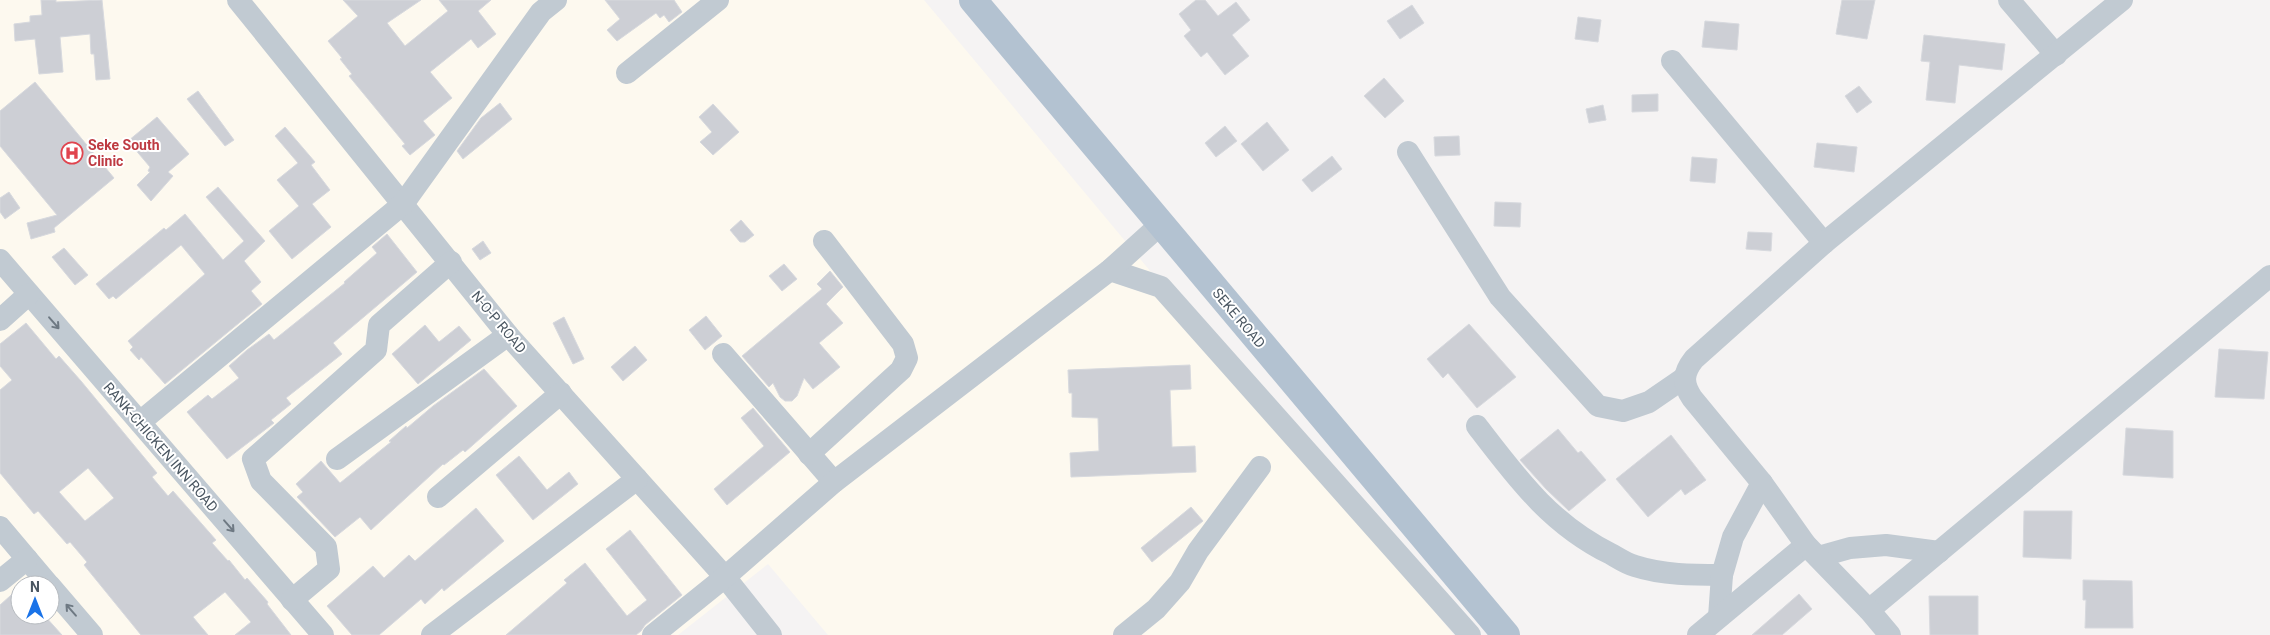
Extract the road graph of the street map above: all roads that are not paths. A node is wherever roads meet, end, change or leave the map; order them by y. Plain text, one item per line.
1 (238, 0) edge
2 (556, 0) edge
3 (973, 0) edge
4 (2010, 0) edge
5 (2122, 0) edge
6 (707, 3) edge
7 (2056, 55) junction
8 (1672, 61) dead end
9 (627, 73) dead end
10 (1408, 152) dead end
11 (403, 204) junction
12 (1161, 224) junction
13 (824, 241) dead end
14 (1824, 242) junction
15 (0, 260) edge
16 (451, 262) junction
17 (1110, 270) junction
18 (2270, 276) edge
19 (29, 294) junction
20 (1, 316) edge
21 (508, 335) junction
22 (723, 354) dead end
23 (1684, 378) junction
24 (561, 393) junction
25 (140, 422) junction
26 (1477, 426) dead end
27 (810, 454) junction
28 (337, 460) dead end
29 (1260, 467) dead end
30 (636, 479) junction
31 (834, 482) junction
32 (1762, 483) junction
33 (438, 497) dead end
34 (0, 527) edge
35 (1812, 551) junction
36 (1939, 552) junction
37 (27, 558) junction
38 (41, 575) edge
39 (1722, 575) junction
40 (725, 577) junction
41 (0, 581) edge
42 (60, 597) edge
43 (292, 600) junction
44 (1869, 610) junction
45 (1718, 617) junction
46 (92, 635) edge
47 (323, 635) edge
48 (432, 635) edge
49 (653, 635) edge
50 (771, 635) edge
51 (1124, 635) edge
52 (1470, 635) edge
53 (1506, 635) edge
54 (1698, 635) edge
55 (1890, 635) edge

1 - 11 street, N-O-P ROAD
2 - 11 street
3 - 12 main road, SEKE ROAD
4 - 7 street
5 - 7 street
6 - 9 street
7 - 14 street
8 - 14 street
10 - 23 street
11 - 16 street, N-O-P ROAD
11 - 25 street
12 - 17 street
12 - 53 main road, SEKE ROAD
13 - 27 street
14 - 23 street
15 - 19 street, RANK-CHICKEN INN ROAD
16 - 21 street, N-O-P ROAD
16 - 43 street
17 - 31 street
17 - 52 street
18 - 36 street
19 - 20 street
19 -> 25 street, RANK-CHICKEN INN ROAD
21 - 24 street, N-O-P ROAD
21 - 28 street
22 - 27 street
23 - 32 street
24 - 30 street, N-O-P ROAD
24 - 33 street
25 -> 43 street, RANK-CHICKEN INN ROAD
26 - 39 street
27 - 31 street
29 - 51 street
30 - 40 street, N-O-P ROAD
30 - 48 street
31 - 40 street
32 - 35 street
32 - 39 street
34 - 37 street
35 - 36 street
35 - 44 street
35 - 45 street
36 - 44 street
37 - 38 street
37 - 41 street
39 - 45 street
40 - 49 street
40 - 50 street, N-O-P ROAD
46 -> 42 street
43 - 47 street, RANK-CHICKEN INN ROAD
44 - 55 street
45 - 54 street

